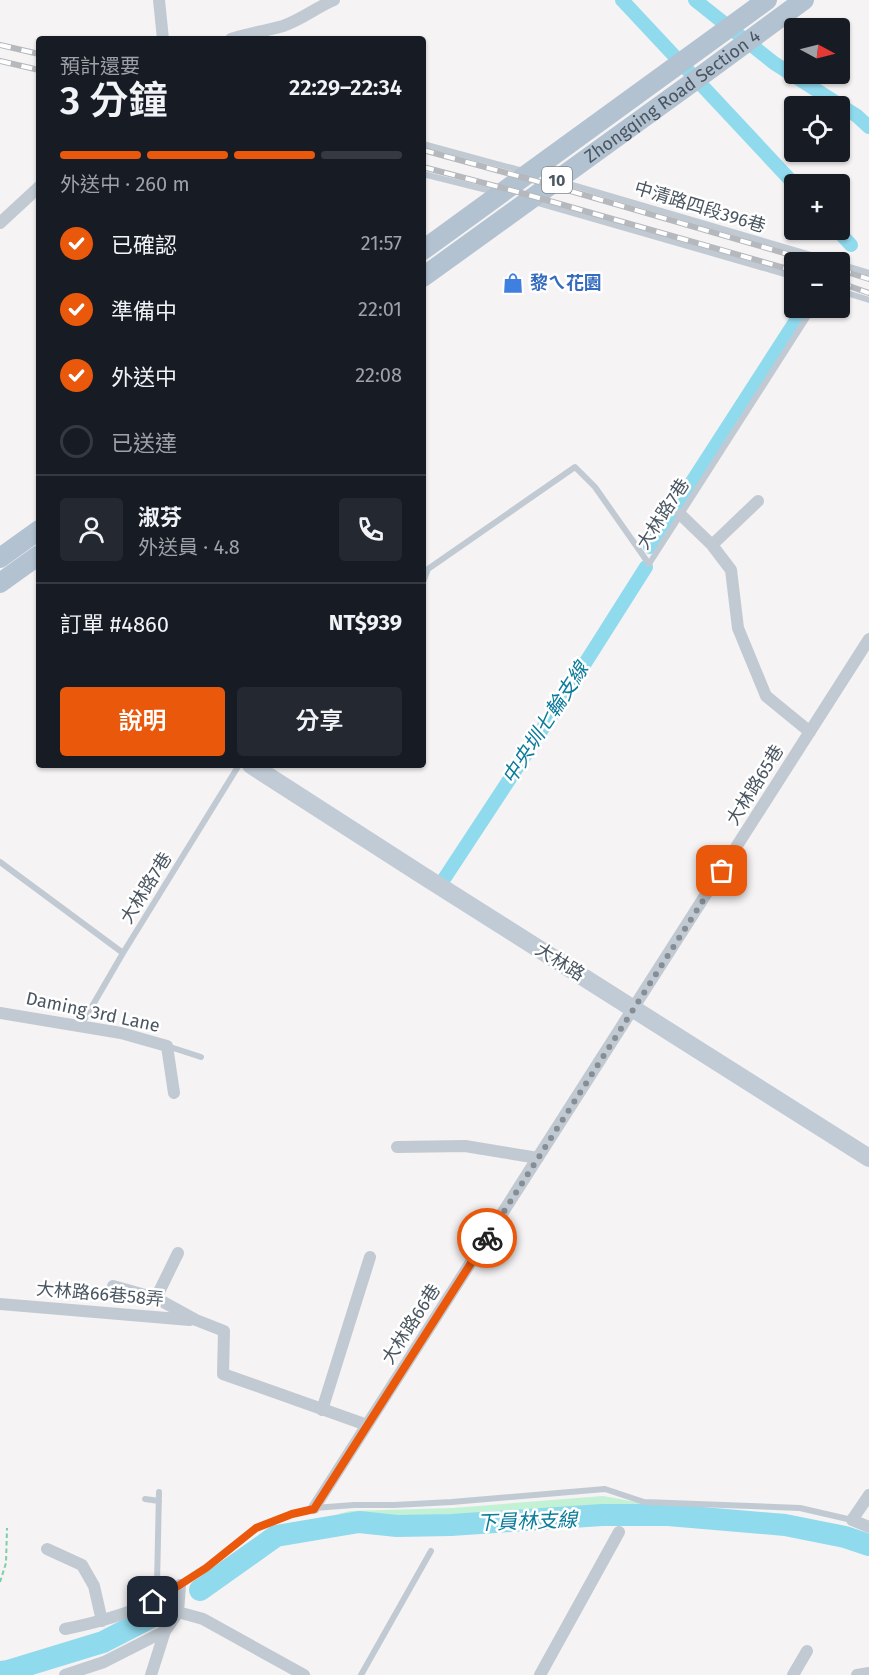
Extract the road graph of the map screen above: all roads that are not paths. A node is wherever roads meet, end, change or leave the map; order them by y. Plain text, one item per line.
1 (159, 0) edge
2 (334, 0) edge
3 (767, 0) edge
4 (804, 0) edge
5 (163, 36) edge
6 (239, 36) edge
7 (426, 145) edge
8 (530, 173) junction
9 (426, 175) edge
10 (557, 180) junction
11 (36, 190) edge
12 (501, 194) junction
13 (529, 201) junction
14 (0, 223) edge
15 (426, 248) edge
16 (801, 252) edge
17 (850, 267) edge
18 (869, 273) edge
19 (784, 274) edge
20 (426, 275) edge
21 (850, 294) edge
22 (869, 300) edge
23 (807, 318) edge
24 (758, 501) dead end
25 (681, 515) junction
26 (36, 532) edge
27 (712, 545) junction
28 (36, 557) edge
29 (0, 558) edge
30 (426, 574) edge
31 (0, 583) edge
32 (869, 639) edge
33 (810, 732) junction
34 (237, 768) edge
35 (256, 768) edge
36 (0, 862) edge
37 (123, 952) junction
38 (634, 1009) junction
39 (0, 1012) edge
40 (80, 1027) junction
41 (166, 1046) junction
42 (201, 1057) dead end
43 (174, 1094) dead end
44 (397, 1147) dead end
45 (538, 1158) junction
46 (869, 1158) edge
47 (178, 1253) dead end
48 (370, 1257) dead end
49 (113, 1286) dead end
50 (156, 1298) junction
51 (0, 1304) edge
52 (196, 1320) junction
53 (322, 1410) junction
54 (367, 1425) junction
55 (159, 1492) dead end
56 (869, 1495) edge
57 (145, 1499) dead end
58 (159, 1501) junction
59 (314, 1509) junction
60 (852, 1520) junction
61 (869, 1527) edge
62 (619, 1532) dead end
63 (47, 1549) dead end
64 (431, 1551) dead end
65 (180, 1585) junction
66 (163, 1596) junction
67 (178, 1612) junction
68 (102, 1621) junction
69 (65, 1629) dead end
70 (165, 1631) junction
71 (807, 1651) dead end
72 (869, 1673) edge
73 (65, 1675) edge
74 (151, 1675) edge
75 (304, 1675) edge
76 (361, 1675) edge
77 (540, 1675) edge
78 (793, 1675) edge
79 (856, 1675) edge

1 - 5 street
2 - 6 street
3 - 8 main road, Zhongqing Road Section 4 / 10
4 - 10 main road, Zhongqing Road Section 4 / 10
7 - 8 lane
8 - 12 main road, Zhongqing Road Section 4 / 10
9 - 12 lane
10 - 13 main road, Zhongqing Road Section 4 / 10
10 - 16 lane, 中清路四段396巷
11 - 14 street
12 - 15 main road, Zhongqing Road Section 4 / 10
13 - 19 lane
13 - 20 main road, Zhongqing Road Section 4 / 10
17 - 18 lane
21 - 22 lane
23 - 25 lane, 大林路7巷
24 - 27 street
25 - 27 street
25 - 30 lane, 大林路7巷
26 - 29 main road
27 - 33 street
28 - 31 main road
32 - 33 street, 大林路65巷
33 - 38 street, 大林路65巷
34 - 37 lane, 大林路7巷
35 - 38 street, 大林路
36 - 37 lane
37 - 40 lane, 大林路7巷
38 - 45 street, 大林路66巷
38 - 46 street, 大林路
39 - 40 street, Daming 3rd Lane
40 - 41 street, Daming 3rd Lane
41 - 42 lane
41 - 43 street, Daming 3rd Lane
44 - 45 street
45 - 54 street, 大林路66巷
47 - 50 street, 大林路66巷58弄
48 - 53 street
49 - 50 street, 大林路66巷58弄
50 - 52 street, 大林路66巷58弄
51 - 52 street, 大林路66巷58弄
52 - 53 street, 大林路66巷58弄
53 - 54 street, 大林路66巷58弄
54 - 59 street, 大林路66巷
55 - 58 lane
56 - 60 street
57 - 58 lane
58 - 66 lane
59 - 60 lane
59 - 65 lane
60 - 61 street
62 - 77 street
63 - 68 street
64 - 76 lane
65 - 66 street
65 - 67 street
66 - 68 street
67 - 70 street
67 - 75 street
68 - 69 street
70 - 73 street
70 - 74 street
71 - 78 street
72 - 79 street

